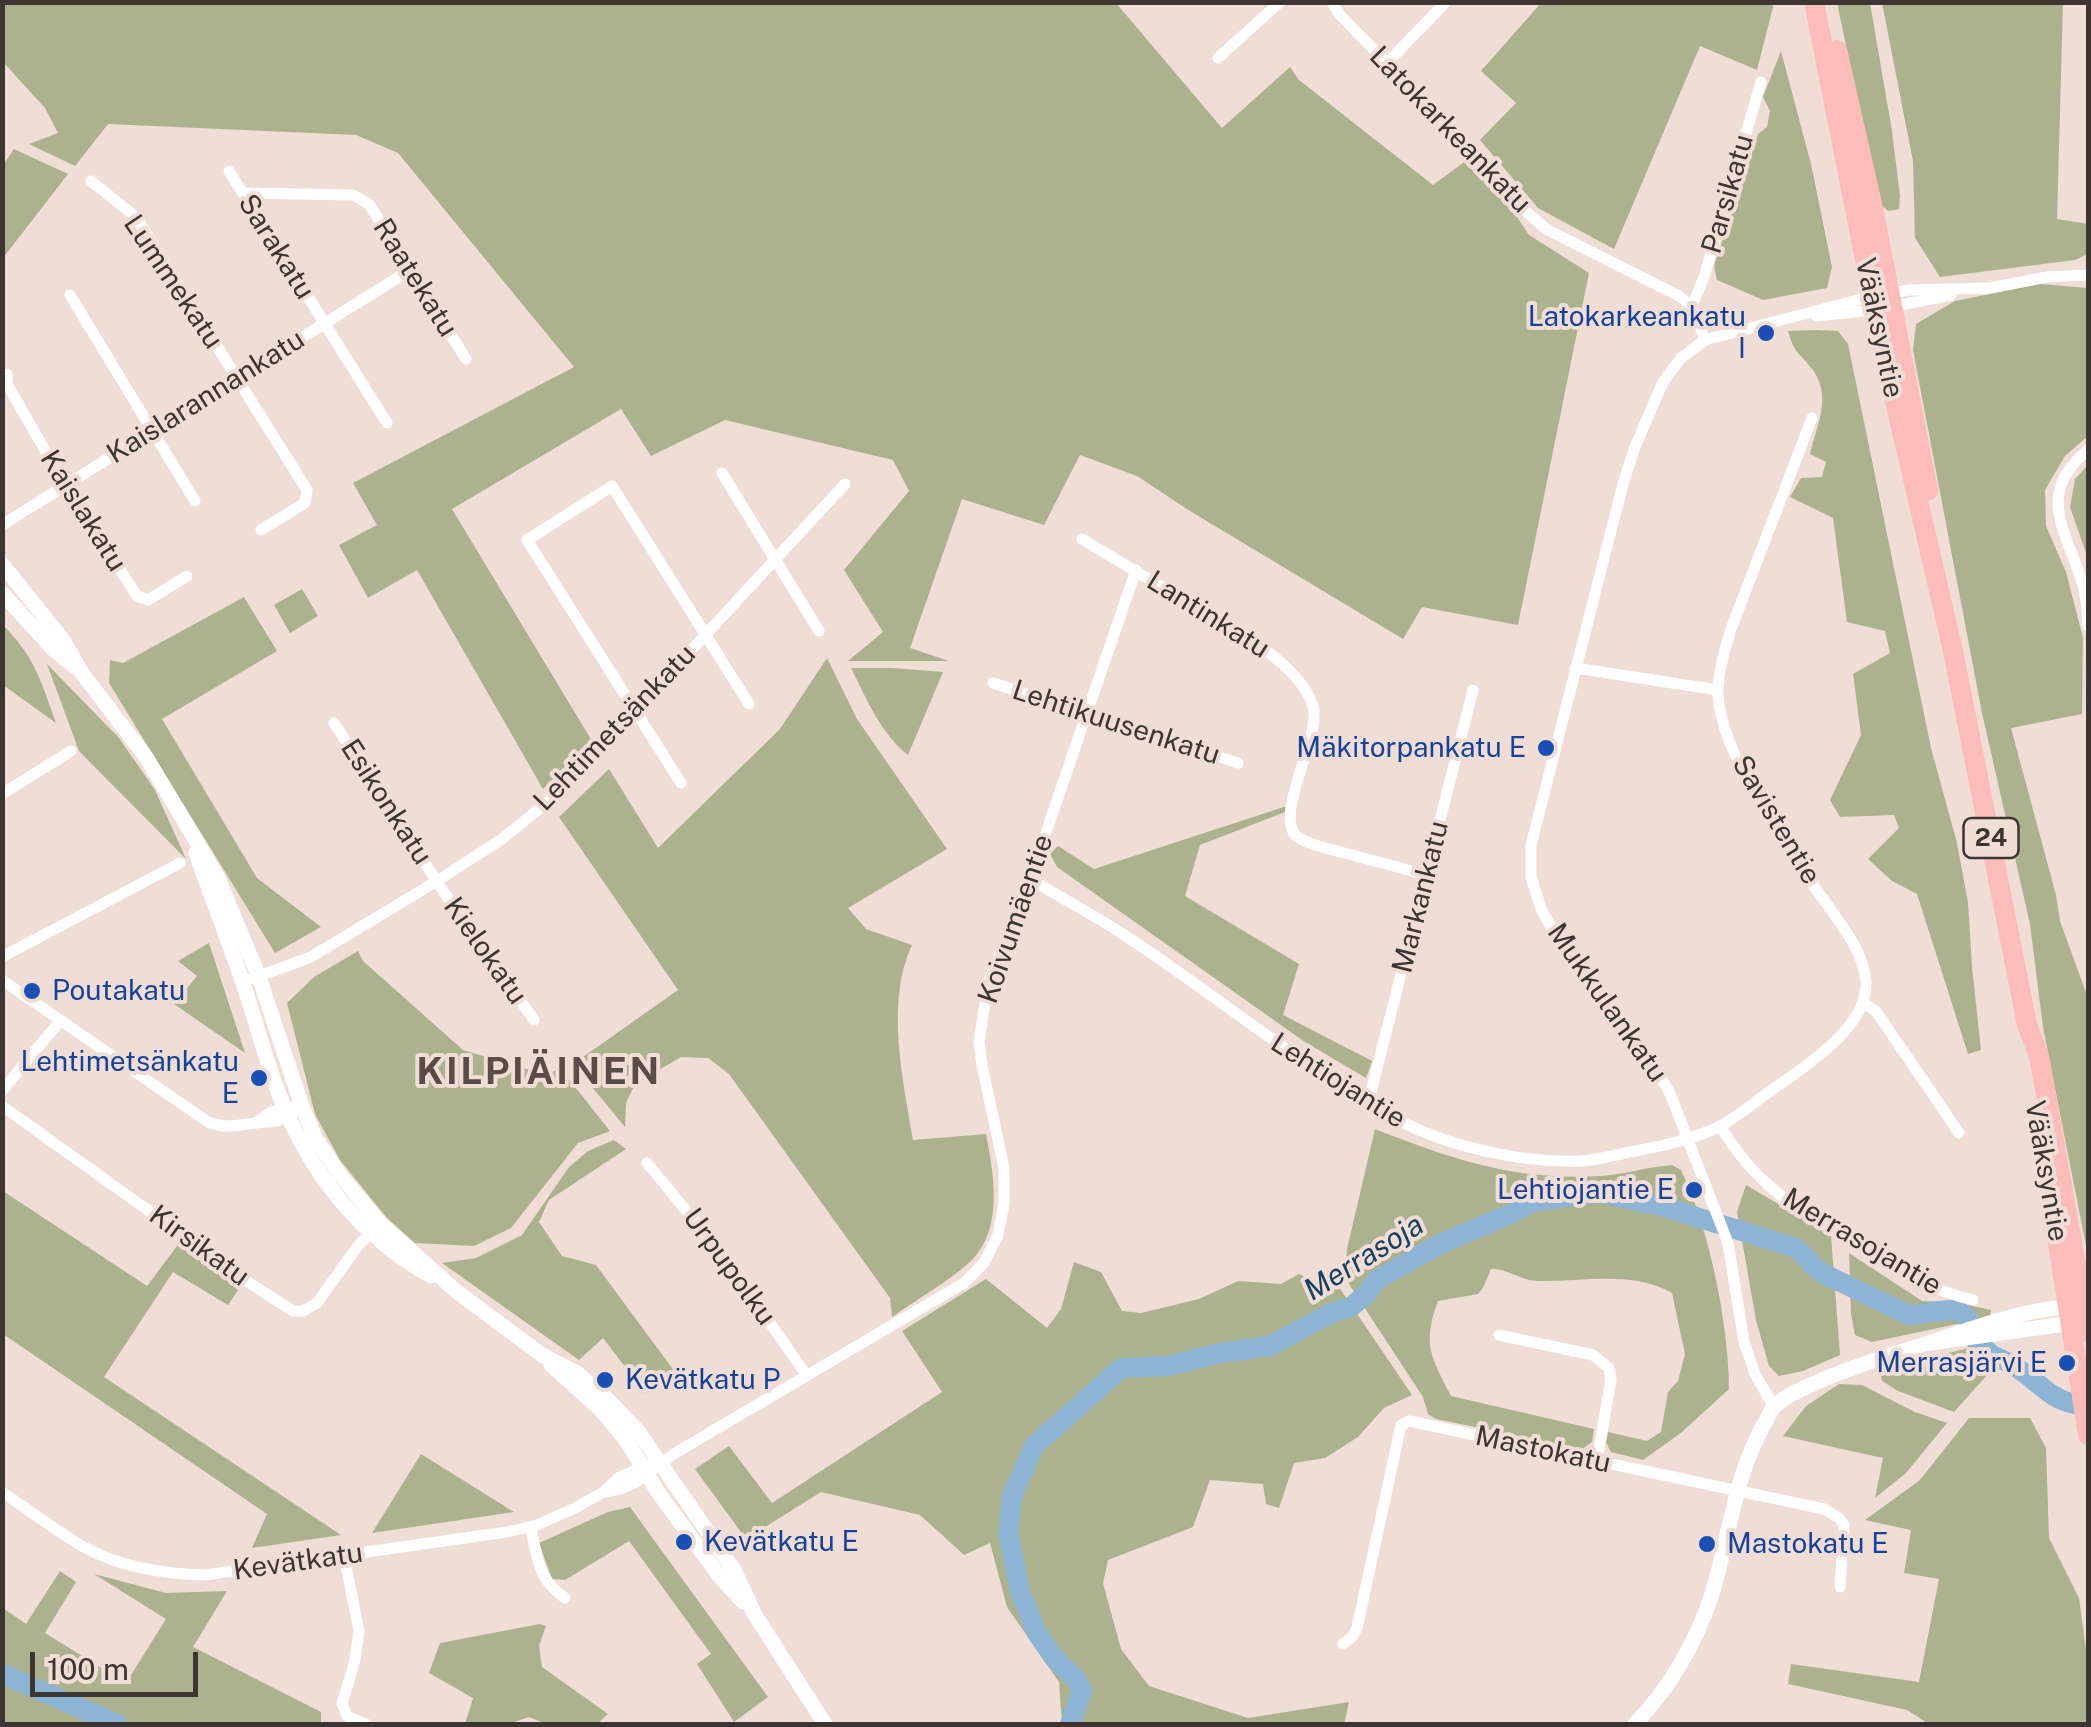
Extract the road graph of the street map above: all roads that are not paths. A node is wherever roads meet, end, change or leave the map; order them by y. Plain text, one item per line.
1 (1280, 2) edge
2 (1332, 2) edge
3 (1446, 2) edge
4 (1814, 2) edge
5 (1825, 2) edge
6 (1218, 58) dead end
7 (1388, 63) junction
8 (1761, 82) dead end
9 (229, 171) dead end
10 (91, 181) dead end
11 (242, 193) junction
12 (410, 270) junction
13 (2088, 275) edge
14 (70, 296) dead end
15 (1883, 301) junction
16 (1692, 306) junction
17 (324, 323) junction
18 (1706, 340) junction
19 (466, 359) dead end
20 (6, 374) dead end
21 (237, 378) junction
22 (1812, 418) dead end
23 (388, 423) dead end
24 (152, 431) junction
25 (2088, 450) edge
26 (722, 472) dead end
27 (845, 484) dead end
28 (65, 485) junction
29 (195, 501) dead end
30 (2, 525) edge
31 (262, 530) dead end
32 (1082, 539) dead end
33 (776, 558) junction
34 (2, 564) edge
35 (1136, 570) junction
36 (187, 576) dead end
37 (2, 593) edge
38 (2088, 626) edge
39 (819, 631) dead end
40 (706, 633) junction
41 (1575, 668) junction
42 (82, 673) junction
43 (993, 683) dead end
44 (1473, 690) dead end
45 (1718, 690) junction
46 (749, 704) dead end
47 (634, 711) junction
48 (1087, 714) junction
49 (334, 724) dead end
50 (72, 751) dead end
51 (1238, 762) dead end
52 (680, 783) dead end
53 (2, 794) edge
54 (180, 864) dead end
55 (1426, 874) junction
56 (1030, 879) junction
57 (437, 881) junction
58 (2, 958) edge
59 (251, 979) junction
60 (2, 980) edge
61 (1864, 1003) junction
62 (534, 1020) dead end
63 (60, 1021) junction
64 (2, 1091) edge
65 (1368, 1104) junction
66 (2, 1106) edge
67 (294, 1108) junction
68 (1720, 1126) junction
69 (1959, 1132) dead end
70 (1687, 1138) junction
71 (647, 1163) dead end
72 (375, 1228) junction
73 (1973, 1300) dead end
74 (2081, 1321) edge
75 (1499, 1335) dead end
76 (542, 1354) junction
77 (806, 1376) junction
78 (1774, 1407) junction
79 (2088, 1435) edge
80 (1597, 1461) junction
81 (662, 1462) junction
82 (645, 1471) junction
83 (2, 1492) edge
84 (1738, 1492) junction
85 (530, 1526) junction
86 (344, 1556) junction
87 (1840, 1587) dead end
88 (565, 1598) dead end
89 (755, 1615) junction
90 (1344, 1644) dead end
91 (366, 1724) edge
92 (826, 1724) edge
93 (1635, 1724) edge

1 - 6 street
2 - 7 street, Latokarkeankatu
3 - 7 street
4 - 15 highway, Vääksyntie / 24
5 - 15 highway, Vääksyntie / 24
7 - 16 street, Latokarkeankatu
8 - 16 street, Parsikatu
9 - 11 street, Sarakatu
10 - 21 street, Lummekatu
11 - 12 street, Raatekatu
11 - 17 street, Sarakatu
12 - 17 street, Kaislarannankatu
12 - 19 street, Raatekatu
13 - 15 street, Mukkulankatu
14 - 24 street
15 - 18 street, Mukkulankatu
15 - 74 highway, Vääksyntie / 24
16 - 18 street
17 - 21 street, Kaislarannankatu
17 - 23 street, Sarakatu
18 - 41 street, Mukkulankatu
20 - 28 street, Kaislakatu
21 - 24 street, Kaislarannankatu
21 - 31 street, Lummekatu
22 - 45 street, Savistentie
24 - 28 street, Kaislarannankatu
24 - 29 street
25 - 38 street
26 - 33 street
27 - 33 street, Lehtimetsänkatu
28 - 30 street, Kaislarannankatu
28 - 36 street, Kaislakatu
32 - 35 street, Lantinkatu
33 - 39 street
33 - 40 street, Lehtimetsänkatu
34 - 42 street
35 - 48 street, Koivumäentie
35 - 55 street, Lantinkatu
37 - 42 street
40 - 46 street
40 - 47 street, Lehtimetsänkatu
40 - 47 street
41 - 45 street
41 - 70 street, Mukkulankatu
42 - 59 street
43 - 48 street, Lehtikuusenkatu
44 - 55 street, Markankatu
45 - 61 street, Savistentie
47 - 52 street
47 - 57 street, Lehtimetsänkatu
48 - 51 street, Lehtikuusenkatu
48 - 56 street, Koivumäentie
49 - 57 street, Esikonkatu
50 - 53 street
54 - 58 street
55 - 65 street, Markankatu
56 - 65 street, Lehtiojantie
56 - 77 street, Koivumäentie
57 - 59 street, Lehtimetsänkatu
57 - 62 street, Kielokatu
59 - 67 street
60 - 63 street
61 - 68 street
61 - 69 street
63 - 64 street
63 - 67 street
65 - 70 street, Lehtiojantie
66 - 72 street, Kirsikatu
67 - 72 street
68 - 70 street
68 - 73 street, Merrasojantie
70 - 78 street, Mukkulankatu
71 - 77 street, Urpupolku
72 - 76 street
74 - 78 street
74 - 79 highway, Vääksyntie / 24
75 - 80 street
76 - 81 street
76 - 82 street
77 - 81 street, Kevätkatu
78 - 84 street
80 - 84 street, Mastokatu
80 - 90 street, Mastokatu
81 - 82 street, Kevätkatu
81 - 89 street
82 - 85 street, Kevätkatu
82 - 89 street
83 - 86 street, Kevätkatu
84 - 87 street, Mastokatu
84 - 93 street
85 - 86 street, Kevätkatu
85 - 88 street
86 - 91 street
89 - 92 street

